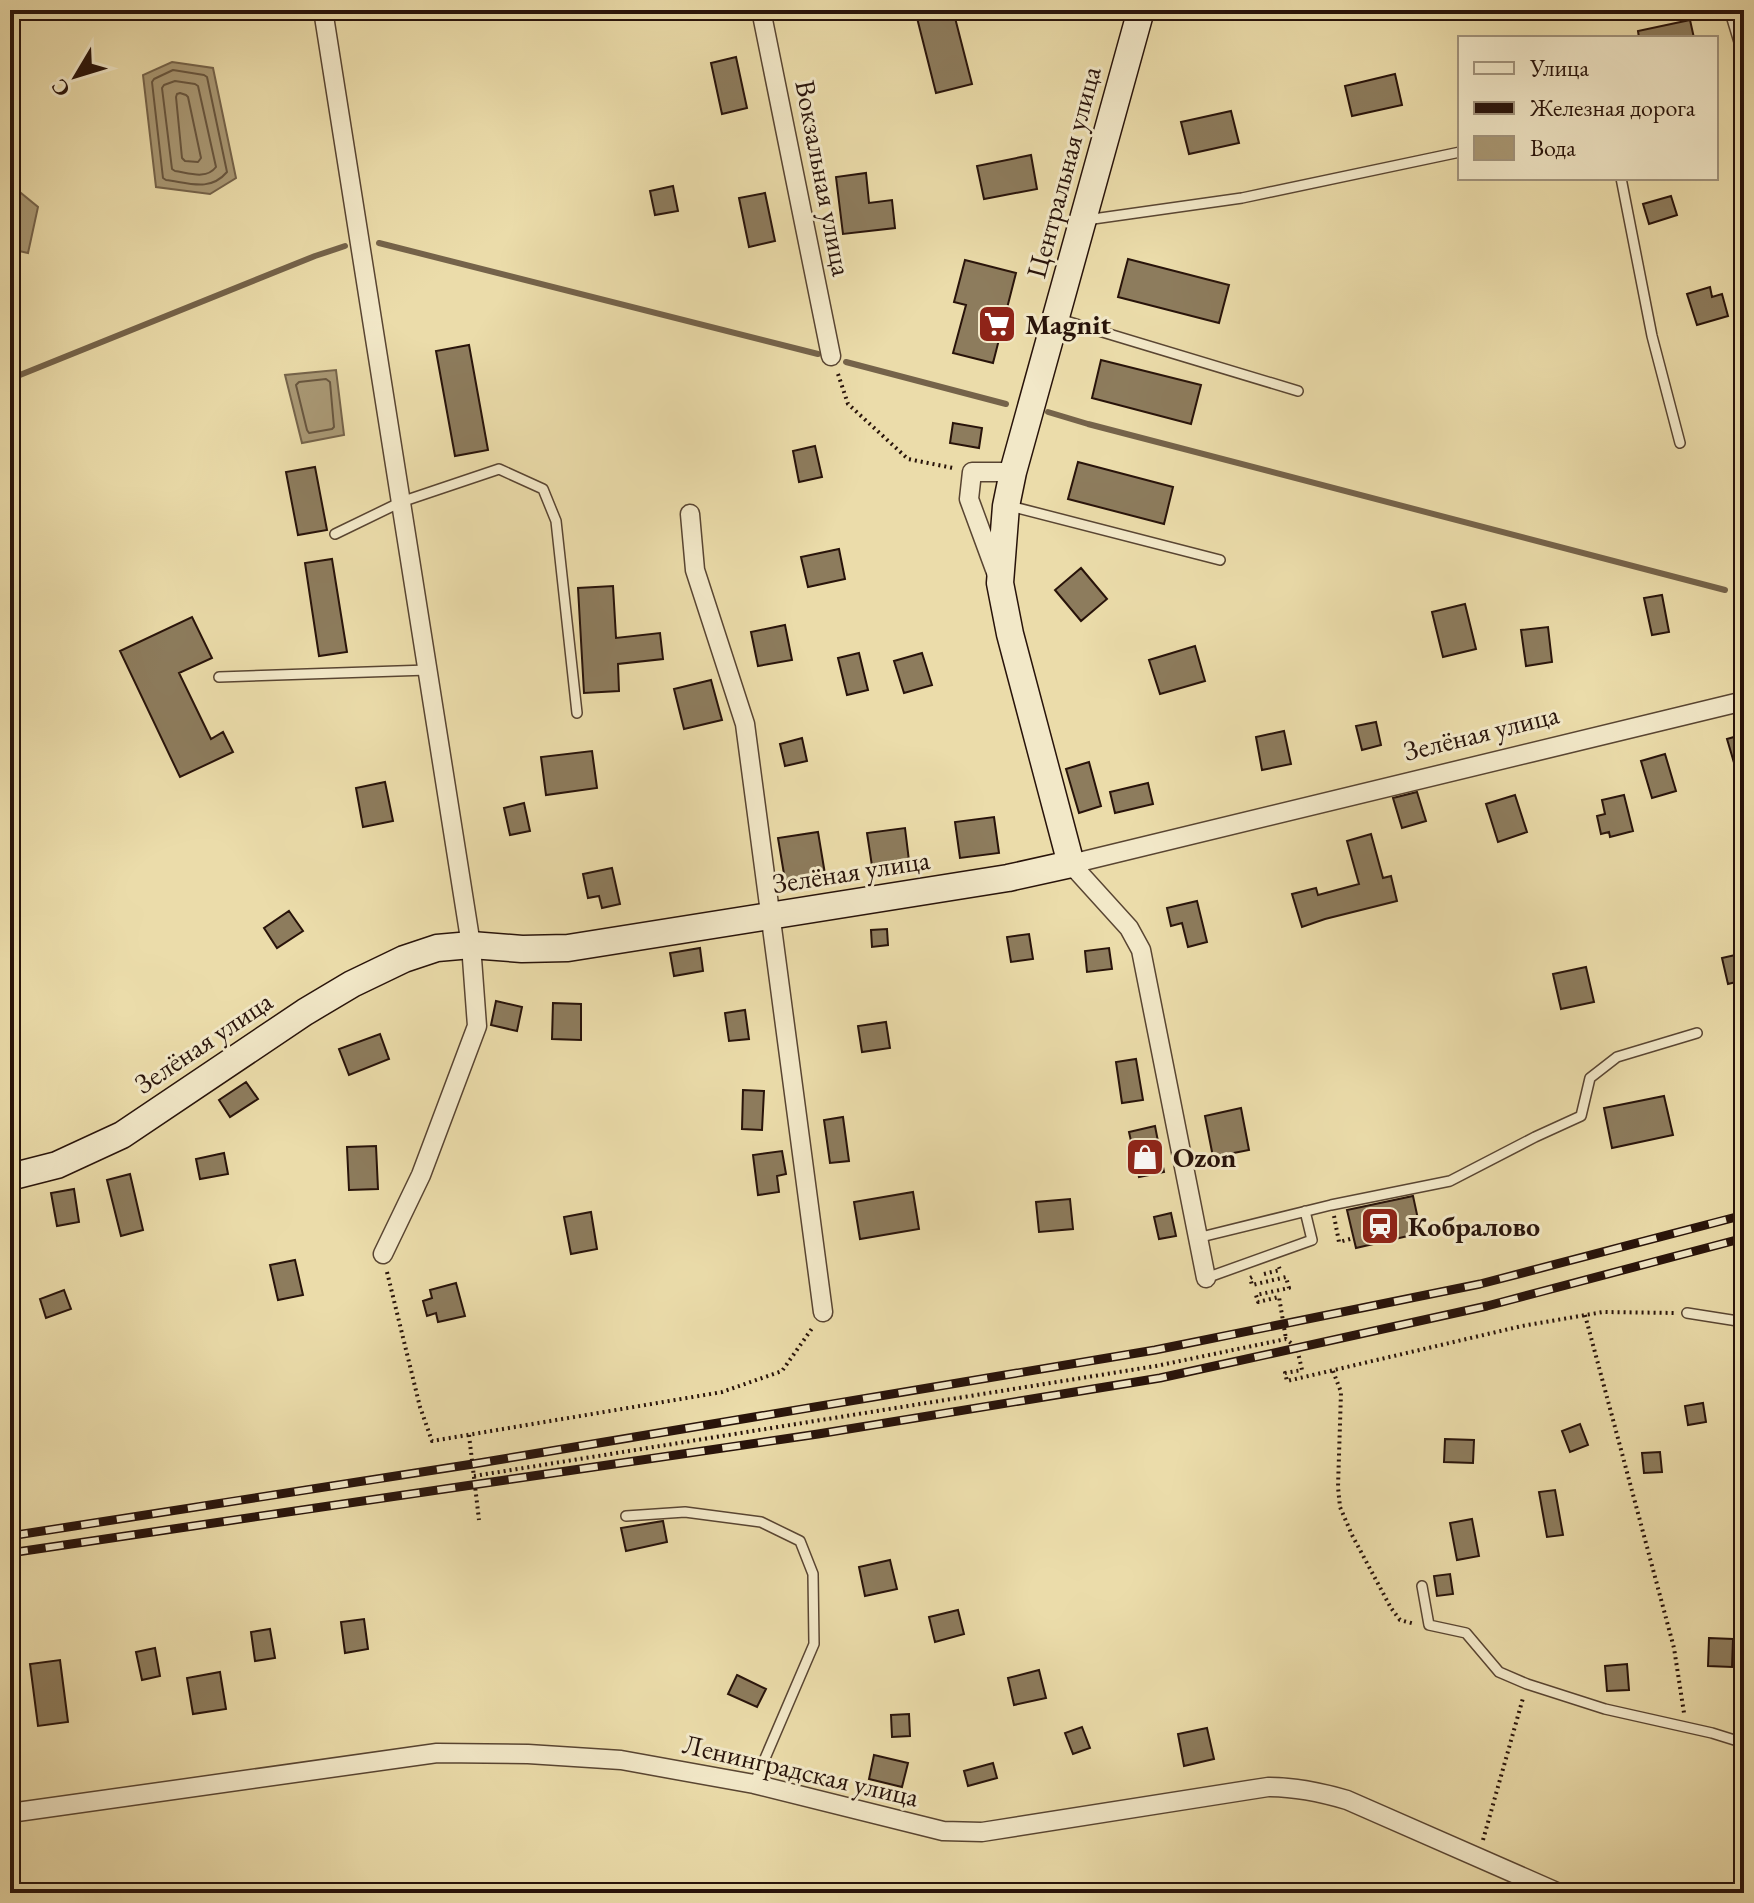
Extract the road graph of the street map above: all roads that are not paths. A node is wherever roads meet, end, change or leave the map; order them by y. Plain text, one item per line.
1 (323, 10) edge
2 (761, 10) edge
3 (1141, 10) edge
4 (1734, 10) edge
5 (1744, 43) edge
6 (1458, 152) edge
7 (1621, 180) edge
8 (1083, 221) junction
9 (1056, 318) junction
10 (831, 356) road end
11 (1298, 391) dead end
12 (1680, 443) dead end
13 (1013, 472) junction
14 (401, 502) junction
15 (1006, 506) junction
16 (690, 514) dead end
17 (335, 534) dead end
18 (1220, 560) dead end
19 (1000, 583) junction
20 (428, 670) junction
21 (219, 677) dead end
22 (1744, 701) edge
23 (577, 713) dead end
24 (1071, 864) junction
25 (772, 916) junction
26 (471, 945) junction
27 (1697, 1033) dead end
28 (10, 1177) edge
29 (1305, 1211) junction
30 (1197, 1238) junction
31 (383, 1254) road end
32 (1206, 1278) joint
33 (823, 1312) road end
34 (1687, 1313) road end
35 (1744, 1322) edge
36 (626, 1516) dead end
37 (1422, 1586) dead end
38 (1744, 1743) edge
39 (754, 1784) junction
40 (10, 1813) edge
41 (1559, 1893) edge

1 - 14 street
2 - 10 street, Вокзальная улица
3 - 8 street, Центральная улица
4 - 5 street
6 - 8 lane
7 - 12 lane
8 - 9 street, Центральная улица
9 - 11 lane
9 - 13 street, Центральная улица
13 - 15 street, Центральная улица
13 - 19 street
14 - 17 lane
14 - 20 street
14 - 23 lane
15 - 18 lane
15 - 19 street, Центральная улица
16 - 25 street
19 - 24 street, Центральная улица
20 - 21 lane
20 - 26 street
22 - 24 street, Зелёная улица
24 - 25 street, Зелёная улица
24 - 30 street
25 - 26 street, Зелёная улица
25 - 33 street
26 - 28 street, Зелёная улица
26 - 31 street
27 - 29 lane
29 - 30 lane
29 - 32 lane
30 - 32 street
34 - 35 lane
36 - 39 lane
37 - 38 lane
39 - 40 street, Ленинградская улица
39 - 41 street, Ленинградская улица

